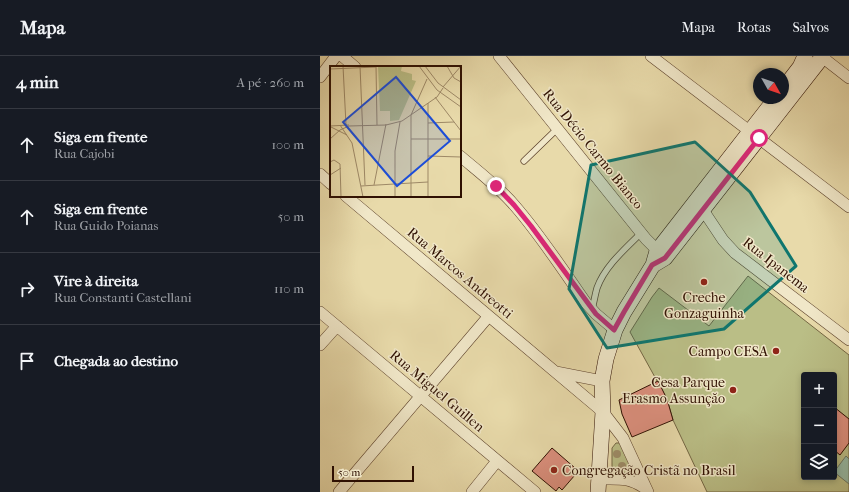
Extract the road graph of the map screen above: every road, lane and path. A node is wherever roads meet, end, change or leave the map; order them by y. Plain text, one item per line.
1 (336, 56) edge
2 (342, 56) edge
3 (499, 56) edge
4 (651, 56) edge
5 (805, 56) edge
6 (822, 56) edge
7 (354, 66) edge
8 (320, 77) edge
9 (849, 78) edge
10 (789, 81) edge
11 (772, 104) edge
12 (557, 129) junction
13 (754, 135) junction
14 (461, 157) edge
15 (524, 161) dead end
16 (320, 174) edge
17 (330, 183) edge
18 (347, 197) edge
19 (698, 207) junction
20 (849, 208) edge
21 (641, 233) junction
22 (658, 258) junction
23 (592, 309) junction
24 (320, 312) edge
25 (488, 317) junction
26 (337, 326) junction
27 (614, 330) junction
28 (849, 340) edge
29 (320, 346) edge
30 (556, 372) junction
31 (602, 380) junction
32 (420, 396) junction
33 (603, 412) junction
34 (497, 461) junction
35 (599, 486) edge
36 (647, 491) edge
37 (339, 492) edge
38 (472, 492) edge
39 (535, 492) edge

1 - 8 street
2 - 7 street
3 - 12 street, Rua Décio Carmo Bianco
4 - 13 street
5 - 10 main road
6 - 9 street
6 - 13 main road
11 - 13 main road
12 - 15 lane
12 - 21 street, Rua Décio Carmo Bianco
13 - 19 main road
13 - 20 street
14 - 23 street
16 - 17 street
18 - 25 street, Rua Marcos Andreotti
19 - 22 main road
19 - 28 street, Rua Ipanema
21 - 22 street, Rua Décio Carmo Bianco
21 - 23 lane
22 - 27 main road
23 - 27 street
24 - 26 street, Rua Miguel Guillen
25 - 30 street, Rua Marcos Andreotti
25 - 32 street
26 - 29 street
26 - 32 street, Rua Miguel Guillen
27 - 31 main road
30 - 31 street, Rua Marcos Andreotti
30 - 33 street, Rua Marcos Andreotti
31 - 33 main road
32 - 34 street, Rua Miguel Guillen
32 - 37 street
33 - 35 main road
33 - 36 street, Rua Marcos Andreotti
34 - 38 street
34 - 39 street, Rua Miguel Guillen
35 - 36 street

